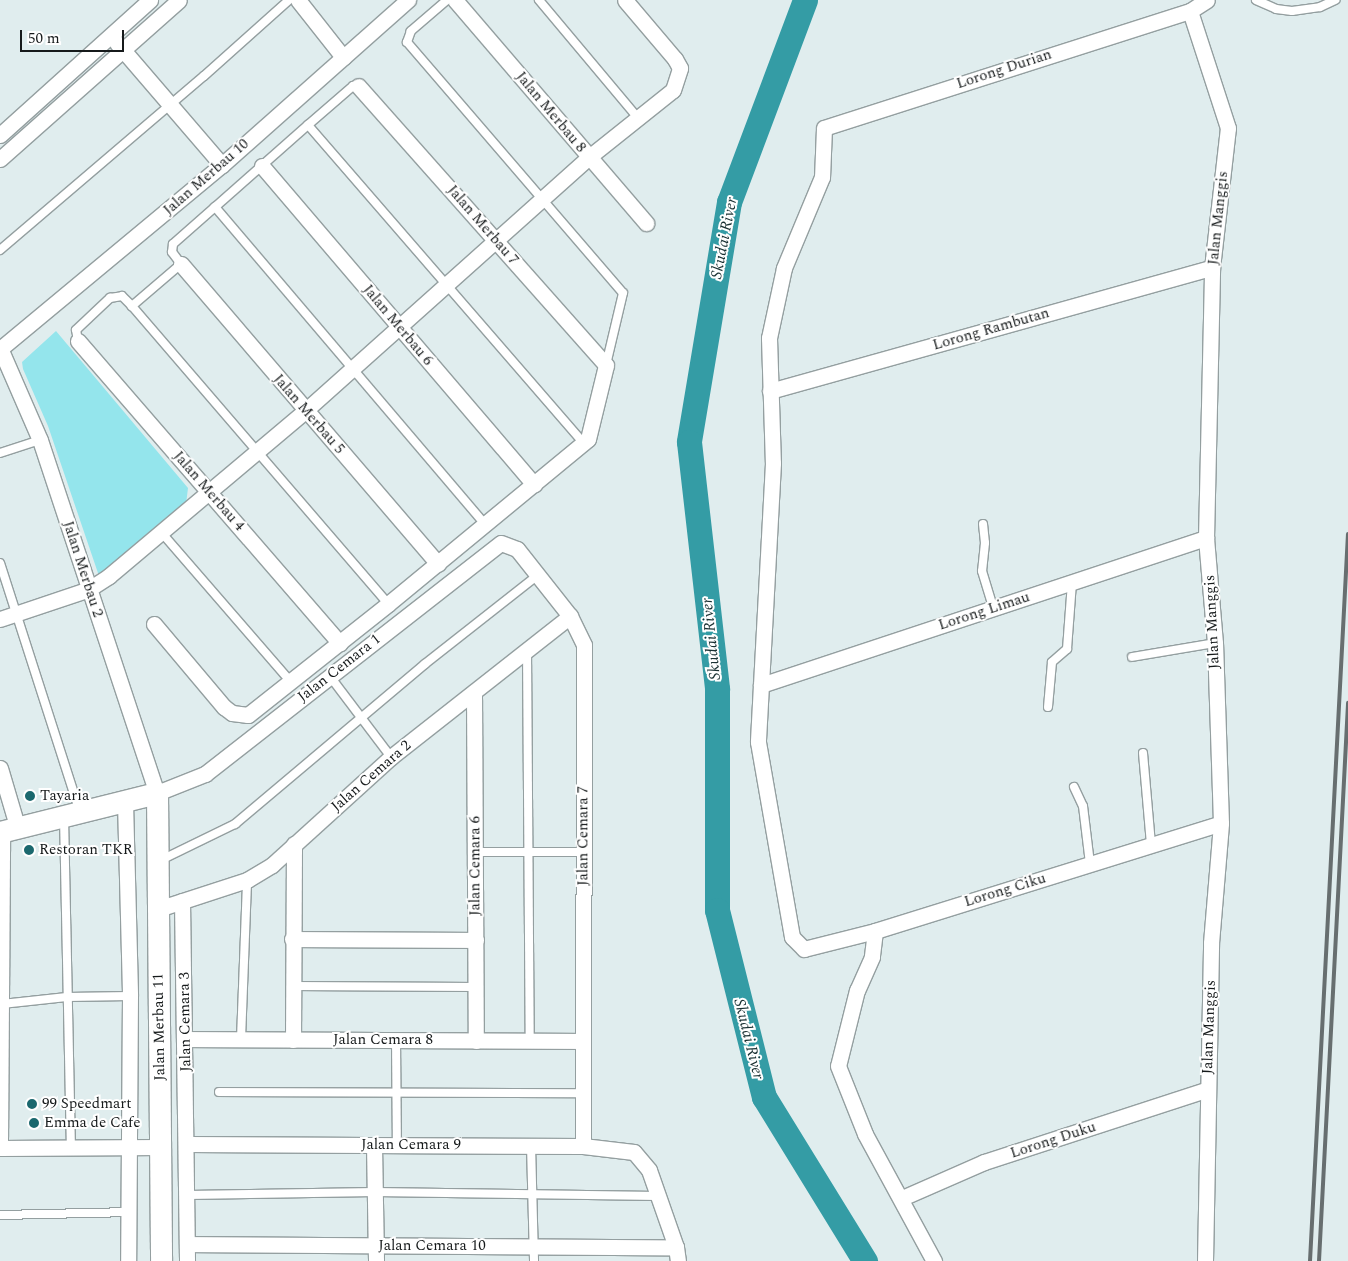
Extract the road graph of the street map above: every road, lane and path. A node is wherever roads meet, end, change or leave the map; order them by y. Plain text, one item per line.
1 (150, 0) edge
2 (179, 0) edge
3 (289, 0) edge
4 (298, 0) edge
5 (408, 0) edge
6 (447, 0) edge
7 (455, 0) edge
8 (539, 0) edge
9 (625, 0) edge
10 (1207, 0) edge
11 (1256, 0) edge
12 (1335, 0) edge
13 (1190, 11) junction
14 (110, 35) junction
15 (122, 50) junction
16 (343, 57) junction
17 (358, 86) joint
18 (170, 104) junction
19 (638, 118) junction
20 (308, 125) junction
21 (0, 134) edge
22 (590, 157) junction
23 (0, 158) edge
24 (222, 165) junction
25 (262, 166) junction
26 (540, 200) junction
27 (215, 207) junction
28 (646, 223) dead end
29 (495, 240) junction
30 (0, 250) edge
31 (181, 264) junction
32 (1212, 268) junction
33 (446, 285) junction
34 (132, 306) junction
35 (398, 326) junction
36 (78, 341) joint
37 (0, 349) edge
38 (606, 365) junction
39 (350, 369) junction
40 (770, 391) junction
41 (306, 410) junction
42 (40, 440) junction
43 (584, 444) junction
44 (258, 450) junction
45 (0, 453) edge
46 (534, 485) junction
47 (209, 491) junction
48 (486, 524) junction
49 (983, 524) dead end
50 (161, 532) junction
51 (1206, 538) junction
52 (517, 549) joint
53 (0, 564) edge
54 (438, 564) junction
55 (538, 575) junction
56 (1072, 582) junction
57 (89, 588) junction
58 (388, 604) junction
59 (993, 608) junction
60 (18, 613) junction
61 (570, 616) junction
62 (0, 619) edge
63 (154, 624) dead end
64 (340, 642) junction
65 (1215, 643) junction
66 (527, 650) junction
67 (1132, 657) dead end
68 (329, 675) junction
69 (291, 682) junction
70 (761, 685) junction
71 (474, 692) junction
72 (1048, 707) dead end
73 (360, 717) junction
74 (1143, 753) dead end
75 (391, 757) junction
76 (0, 768) edge
77 (1074, 787) dead end
78 (157, 793) junction
79 (125, 802) junction
80 (72, 815) junction
81 (1221, 823) junction
82 (7, 831) edge
83 (294, 844) junction
84 (1151, 844) junction
85 (475, 852) junction
86 (530, 852) junction
87 (583, 852) junction
88 (157, 862) junction
89 (1090, 864) junction
90 (248, 880) junction
91 (182, 900) junction
92 (158, 909) junction
93 (875, 931) junction
94 (292, 939) junction
95 (476, 940) junction
96 (292, 986) junction
97 (476, 986) junction
98 (1, 996) edge
99 (130, 996) junction
100 (67, 997) junction
101 (185, 1039) junction
102 (241, 1039) junction
103 (293, 1040) junction
104 (396, 1040) junction
105 (476, 1041) junction
106 (530, 1041) junction
107 (582, 1041) junction
108 (1206, 1090) junction
109 (219, 1092) dead end
110 (397, 1092) junction
111 (582, 1093) junction
112 (0, 1142) edge
113 (188, 1144) junction
114 (374, 1145) junction
115 (397, 1145) junction
116 (531, 1145) junction
117 (583, 1146) junction
118 (71, 1147) junction
119 (131, 1147) junction
120 (160, 1147) junction
121 (0, 1148) edge
122 (375, 1192) junction
123 (188, 1195) junction
124 (532, 1195) junction
125 (658, 1196) junction
126 (902, 1198) junction
127 (130, 1212) junction
128 (0, 1215) edge
129 (188, 1244) junction
130 (376, 1245) junction
131 (534, 1254) edge
132 (677, 1254) edge
133 (128, 1261) edge
134 (161, 1261) edge
135 (188, 1261) edge
136 (376, 1261) edge
137 (934, 1261) edge
138 (1205, 1261) edge

1 - 14 street
2 - 15 street
3 - 18 lane
4 - 16 street
5 - 16 street, Jalan Merbau 10
6 - 26 lane
7 - 22 street, Jalan Merbau 8
8 - 19 lane
9 - 19 street
10 - 13 street
11 - 12 lane
13 - 32 street, Jalan Manggis
13 - 40 street, Lorong Durian
14 - 15 street
14 - 21 street
15 - 18 street
15 - 23 street
16 - 24 street, Jalan Merbau 10
17 - 20 lane
17 - 29 street, Jalan Merbau 7
18 - 24 street
18 - 30 lane
19 - 22 street
20 - 25 lane
20 - 33 lane
22 - 26 street
22 - 28 street, Jalan Merbau 8
24 - 37 street, Jalan Merbau 10
25 - 27 lane
25 - 35 street, Jalan Merbau 6
26 - 29 street
26 - 38 lane
27 - 31 lane
27 - 39 lane
29 - 33 street
29 - 38 street, Jalan Merbau 7
31 - 34 lane
31 - 41 street, Jalan Merbau 5
32 - 40 street, Lorong Rambutan
32 - 51 street, Jalan Manggis
33 - 35 street
33 - 43 lane
34 - 36 lane
34 - 44 lane
35 - 39 street
35 - 46 street, Jalan Merbau 6
36 - 47 street, Jalan Merbau 4
37 - 42 street, Jalan Merbau 2
38 - 43 street
39 - 41 street
39 - 48 lane
40 - 70 street
41 - 44 street
41 - 54 street, Jalan Merbau 5
42 - 45 lane
42 - 57 street, Jalan Merbau 2
43 - 46 street
44 - 47 street
44 - 58 lane
46 - 48 street
47 - 50 street
47 - 64 street, Jalan Merbau 4
48 - 54 street
49 - 59 lane
50 - 57 street
50 - 69 lane
51 - 56 street, Lorong Limau
51 - 65 street, Jalan Manggis
52 - 55 street, Jalan Cemara 7
52 - 68 street, Jalan Cemara 1
53 - 60 lane
54 - 58 street
55 - 61 street, Jalan Cemara 7
55 - 73 lane
56 - 59 street, Lorong Limau
56 - 72 lane
57 - 60 street
57 - 78 street, Jalan Merbau 2
58 - 64 street
59 - 70 street, Lorong Limau
60 - 62 street
60 - 80 lane
61 - 66 street, Jalan Cemara 2
61 - 87 street, Jalan Cemara 7
63 - 69 street
64 - 69 street
65 - 67 lane
65 - 81 street, Jalan Manggis
66 - 71 street, Jalan Cemara 2
66 - 86 lane
68 - 73 lane
68 - 78 street, Jalan Cemara 1
70 - 93 street, Lorong Ciku
71 - 75 street, Jalan Cemara 2
71 - 85 street, Jalan Cemara 6
73 - 75 lane
73 - 88 lane
74 - 84 lane
75 - 83 street, Jalan Cemara 2
76 - 82 street
77 - 89 lane
78 - 79 street
78 - 88 street, Jalan Merbau 11
79 - 80 street
79 - 99 street
80 - 82 street
80 - 100 lane
81 - 84 street, Lorong Ciku
81 - 108 street, Jalan Manggis
82 - 98 street
83 - 90 street, Jalan Cemara 2
83 - 94 street
84 - 89 street, Lorong Ciku
85 - 86 lane
85 - 95 street, Jalan Cemara 6
86 - 87 lane
86 - 106 lane
87 - 107 street, Jalan Cemara 7
88 - 92 street, Jalan Merbau 11
89 - 93 street, Lorong Ciku
90 - 91 street, Jalan Cemara 2
90 - 102 lane
91 - 92 street, Jalan Cemara 2
91 - 101 street, Jalan Cemara 3
92 - 120 street, Jalan Merbau 11
93 - 126 street
94 - 95 street
94 - 96 street
95 - 97 street, Jalan Cemara 6
96 - 97 lane
96 - 103 street
97 - 105 street, Jalan Cemara 6
98 - 100 lane
98 - 112 street
99 - 100 lane
99 - 119 street
100 - 118 lane
101 - 102 street, Jalan Cemara 8
101 - 113 street, Jalan Cemara 3
102 - 103 street, Jalan Cemara 8
103 - 104 street, Jalan Cemara 8
104 - 105 street, Jalan Cemara 8
104 - 110 lane
105 - 106 street, Jalan Cemara 8
106 - 107 street, Jalan Cemara 8
107 - 111 street, Jalan Cemara 7
108 - 126 street, Lorong Duku
108 - 138 street, Jalan Manggis
109 - 110 lane
110 - 111 lane
110 - 115 lane
111 - 117 street, Jalan Cemara 7
113 - 114 street, Jalan Cemara 9
113 - 123 street, Jalan Cemara 3
114 - 115 street, Jalan Cemara 9
114 - 122 street
115 - 116 street, Jalan Cemara 9
116 - 117 street, Jalan Cemara 9
116 - 124 lane
117 - 125 street, Jalan Cemara 9
118 - 119 street
118 - 121 street
119 - 120 street
119 - 127 street
120 - 134 street, Jalan Merbau 11
122 - 123 lane
122 - 124 lane
122 - 130 street
123 - 129 street, Jalan Cemara 3
124 - 125 lane
124 - 131 lane
125 - 132 street
126 - 137 street
127 - 128 lane
127 - 133 street
129 - 130 street, Jalan Cemara 10
129 - 135 street, Jalan Cemara 3
130 - 131 street, Jalan Cemara 10
130 - 136 street
131 - 132 street, Jalan Cemara 10

